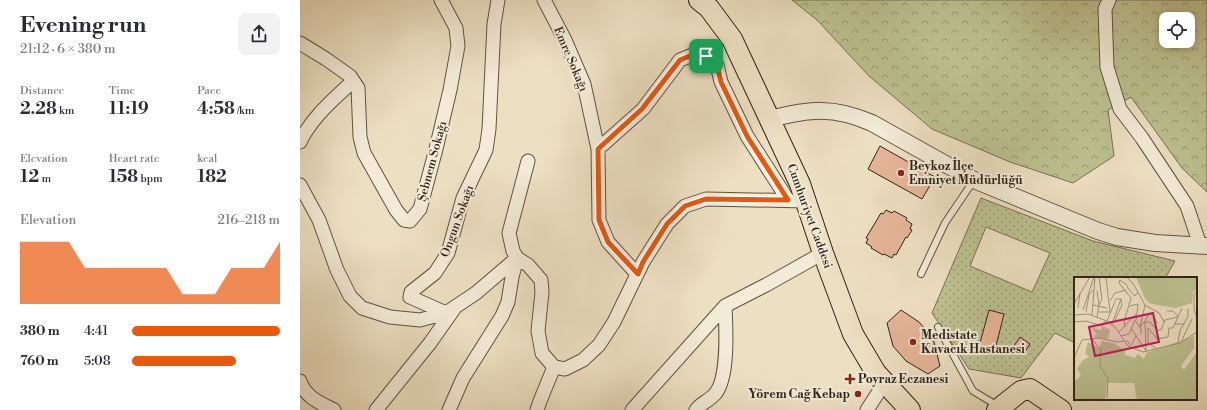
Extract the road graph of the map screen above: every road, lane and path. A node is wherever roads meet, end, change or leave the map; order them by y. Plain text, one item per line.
1 (441, 0) edge
2 (498, 0) edge
3 (544, 0) edge
4 (699, 0) edge
5 (1109, 0) edge
6 (300, 43) edge
7 (353, 81) junction
8 (770, 119) junction
9 (300, 142) edge
10 (598, 149) junction
11 (528, 161) dead end
12 (974, 180) junction
13 (300, 185) edge
14 (797, 200) junction
15 (1204, 246) edge
16 (823, 253) junction
17 (517, 258) junction
18 (638, 274) junction
19 (921, 274) dead end
20 (725, 306) junction
21 (450, 310) junction
22 (938, 327) dead end
23 (554, 367) junction
24 (300, 381) edge
25 (885, 382) junction
26 (999, 409) edge
27 (334, 410) edge
28 (376, 410) edge
29 (449, 410) edge
30 (537, 410) edge
31 (632, 410) edge
32 (696, 410) edge
33 (867, 410) edge
34 (910, 410) edge
35 (1061, 410) edge

1 - 7 street, Şebnem Sokağı
2 - 21 street, Ongun Sokağı
3 - 10 street, Emre Sokağı
4 - 8 main road, Cumhuriyet Caddesi
5 - 15 street
6 - 7 street
7 - 9 street
8 - 12 street
8 - 14 main road, Cumhuriyet Caddesi
10 - 14 street
10 - 18 street, Emre Sokağı
11 - 17 street
12 - 15 street
12 - 19 lane
13 - 21 street
14 - 16 main road, Cumhuriyet Caddesi
14 - 18 street
16 - 20 street
16 - 25 main road, Cumhuriyet Caddesi
17 - 21 street
17 - 23 street
17 - 29 street
18 - 23 street
20 - 31 street
20 - 32 street
21 - 28 street
22 - 26 lane
23 - 30 street
24 - 27 street
25 - 33 street
25 - 34 main road, Cumhuriyet Caddesi
26 - 35 main road

